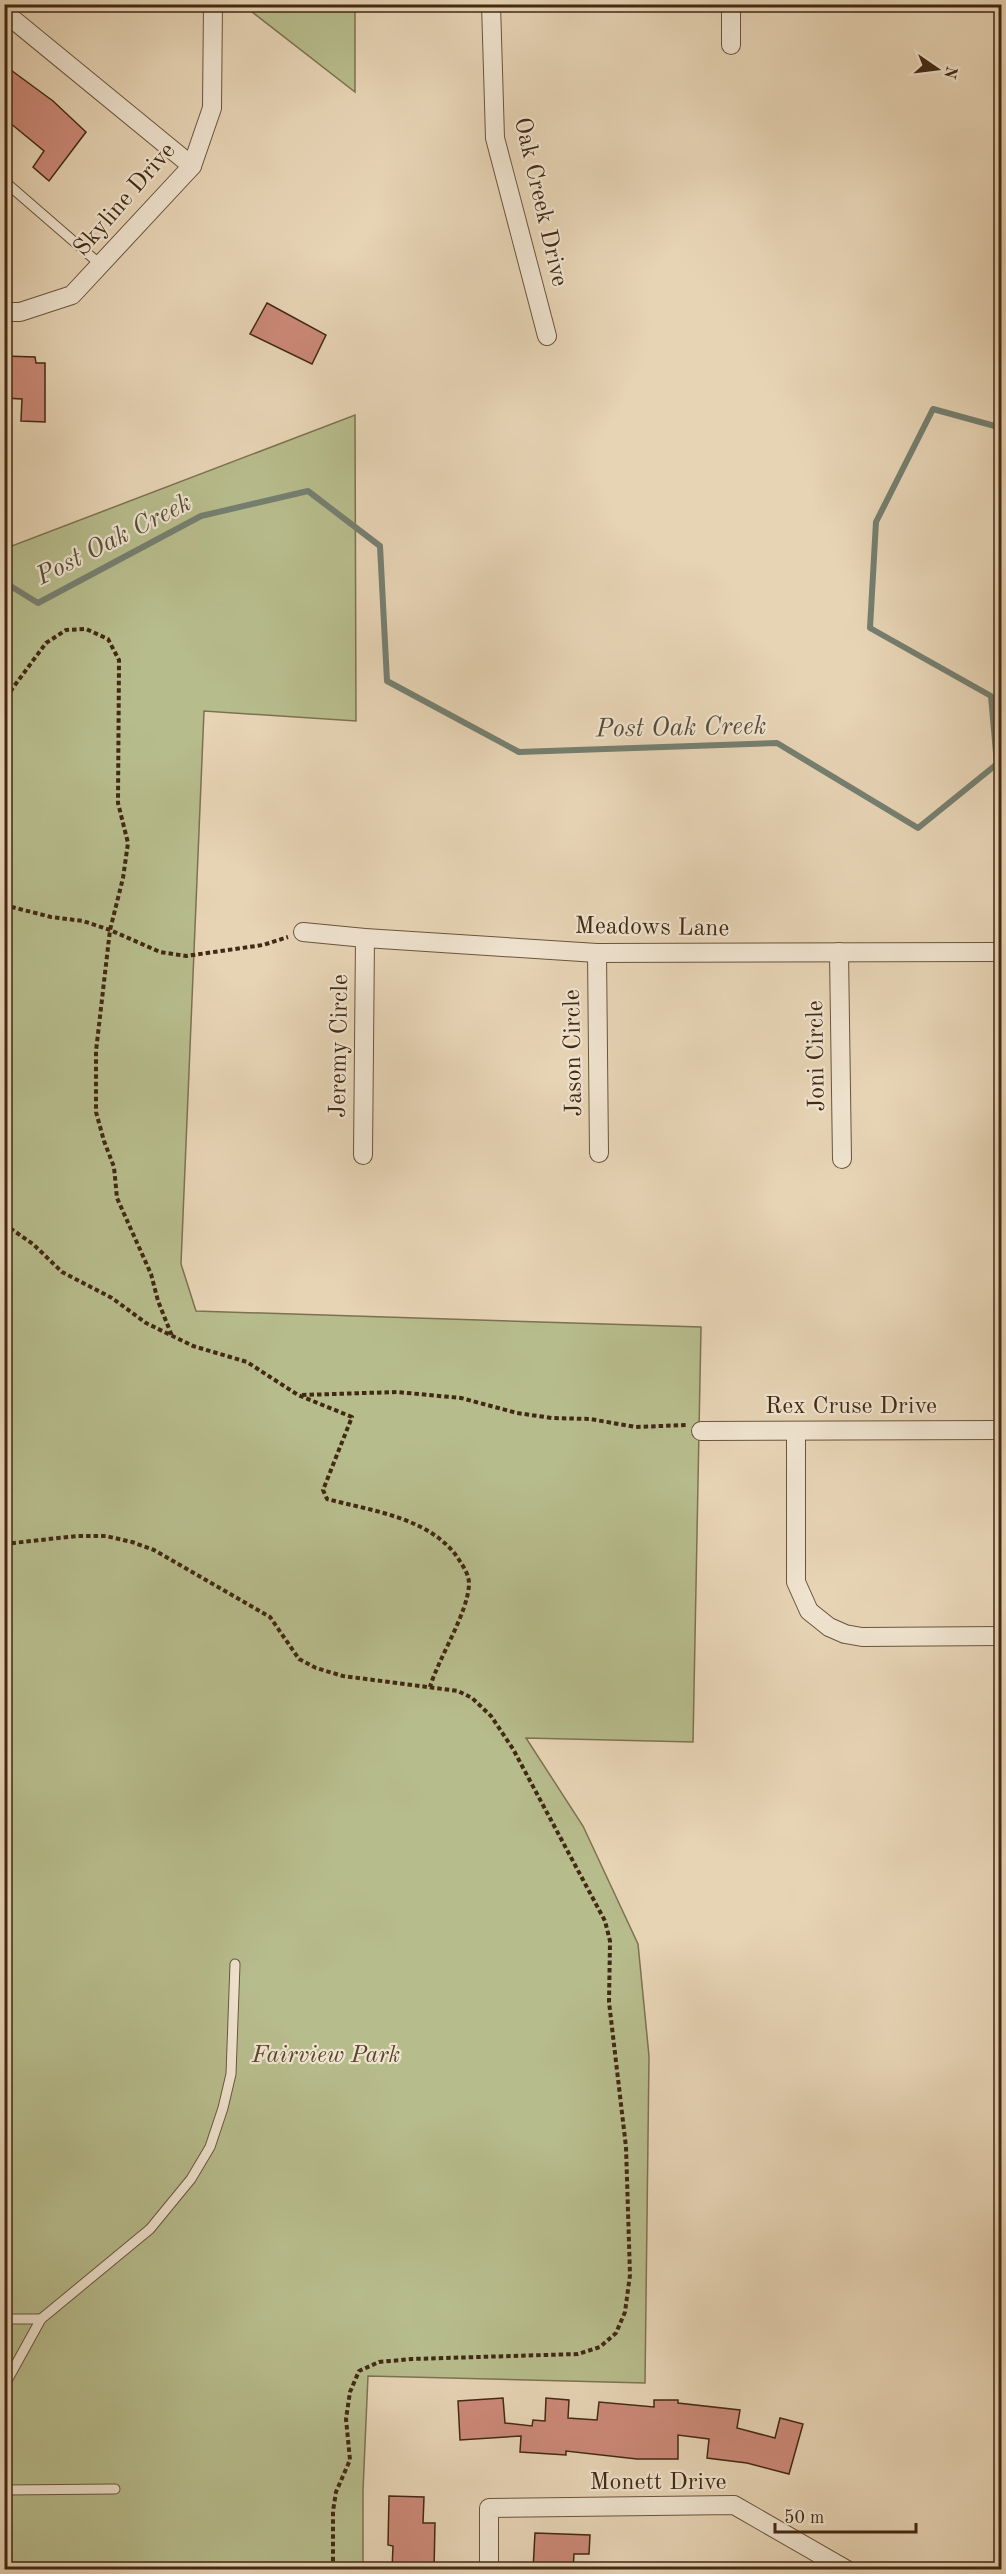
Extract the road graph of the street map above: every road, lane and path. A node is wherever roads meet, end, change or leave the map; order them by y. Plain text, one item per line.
1 (213, 4) edge
2 (491, 4) edge
3 (731, 4) edge
4 (4, 12) edge
5 (731, 45) dead end
6 (192, 166) junction
7 (4, 181) edge
8 (101, 265) junction
9 (12, 312) edge
10 (547, 336) dead end
11 (4, 705) edge
12 (4, 905) edge
13 (110, 930) junction
14 (303, 932) joint
15 (365, 938) junction
16 (839, 952) junction
17 (1002, 952) edge
18 (597, 953) junction
19 (599, 1153) dead end
20 (363, 1155) dead end
21 (843, 1159) dead end
22 (4, 1224) edge
23 (172, 1336) junction
24 (298, 1395) junction
25 (1002, 1430) edge
26 (701, 1431) joint
27 (796, 1432) junction
28 (4, 1544) edge
29 (1002, 1636) edge
30 (430, 1688) junction
31 (235, 1964) dead end
32 (4, 2319) edge
33 (41, 2319) junction
34 (4, 2386) edge
35 (115, 2489) dead end
36 (4, 2490) edge
37 (333, 2570) edge
38 (489, 2570) edge
39 (847, 2570) edge

1 - 6 street, Skyline Drive
2 - 10 street, Oak Creek Drive
3 - 5 street
4 - 6 street
6 - 8 street, Skyline Drive
7 - 8 lane
8 - 9 street, Skyline Drive
11 - 13 path
12 - 13 path
13 - 14 path
13 - 23 path
14 - 15 street, Meadows Lane
15 - 18 street, Meadows Lane
15 - 20 street, Jeremy Circle
16 - 17 street, Meadows Lane
16 - 18 street, Meadows Lane
16 - 21 street, Joni Circle
18 - 19 street, Jason Circle
22 - 23 path
23 - 24 path
24 - 26 path
24 - 30 path
25 - 27 street, Rex Cruse Drive
26 - 27 street, Rex Cruse Drive
27 - 29 street
28 - 30 path
30 - 37 path
31 - 33 lane
32 - 33 lane
33 - 34 lane
35 - 36 lane
38 - 39 street, Monett Drive

